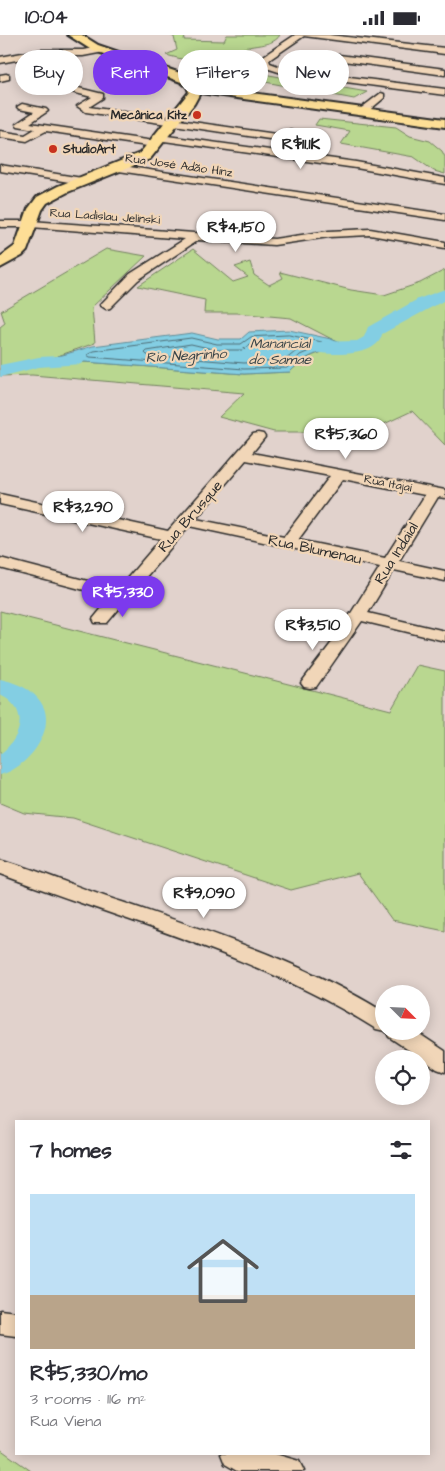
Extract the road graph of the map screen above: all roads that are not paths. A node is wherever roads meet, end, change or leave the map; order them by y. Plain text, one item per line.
1 (74, 35) edge
2 (301, 35) edge
3 (308, 35) edge
4 (371, 35) edge
5 (101, 50) edge
6 (351, 50) junction
7 (93, 51) edge
8 (445, 51) edge
9 (0, 60) edge
10 (445, 71) edge
11 (83, 92) edge
12 (445, 92) edge
13 (193, 95) edge
14 (227, 95) edge
15 (381, 96) dead end
16 (22, 107) dead end
17 (360, 113) junction
18 (171, 123) junction
19 (445, 124) edge
20 (44, 128) junction
21 (290, 133) dead end
22 (0, 134) edge
23 (157, 141) junction
24 (0, 168) edge
25 (116, 169) junction
26 (82, 181) junction
27 (445, 181) edge
28 (445, 217) edge
29 (0, 224) edge
30 (31, 224) junction
31 (195, 237) junction
32 (445, 245) edge
33 (0, 263) edge
34 (106, 305) dead end
35 (258, 437) dead end
36 (242, 455) junction
37 (339, 474) junction
38 (440, 493) edge
39 (0, 499) edge
40 (185, 521) junction
41 (172, 537) junction
42 (288, 543) junction
43 (0, 563) edge
44 (389, 564) junction
45 (445, 576) edge
46 (122, 595) junction
47 (357, 615) junction
48 (101, 619) dead end
49 (445, 636) edge
50 (310, 683) dead end
51 (0, 866) edge
52 (375, 1017) edge
53 (410, 1040) edge
54 (445, 1063) edge
55 (0, 1322) edge
56 (15, 1324) edge
57 (237, 1455) edge
58 (290, 1471) edge

1 - 5 main road
2 - 12 street
3 - 6 street
4 - 6 street
6 - 8 street
6 - 10 street
7 - 9 street
11 - 18 street
13 - 18 main road
14 - 17 main road
15 - 17 street
16 - 20 street
17 - 19 main road
18 - 21 street
18 - 23 main road
20 - 22 street
20 - 23 street
23 - 25 main road
23 - 27 street
24 - 26 street
25 - 26 main road
25 - 28 street, Rua José Adão Hinz
26 - 30 main road
29 - 30 street, Rua Ladislau Jelinski
30 - 31 street, Rua Ladislau Jelinski
30 - 33 main road
31 - 32 street, Rua Ladislau Jelinski
31 - 34 street
35 - 36 street, Rua Brusque
36 - 37 street, Rua Itajaí
36 - 40 street, Rua Brusque
37 - 38 street, Rua Itajaí
37 - 42 street
38 - 44 street, Rua Indaial
39 - 41 street
40 - 41 street, Rua Brusque
40 - 42 street, Rua Blumenau
41 - 46 street, Rua Brusque
42 - 44 street, Rua Blumenau
43 - 46 street
44 - 45 street, Rua Blumenau
44 - 47 street, Rua Indaial
46 - 48 street
47 - 49 street
47 - 50 street, Rua Indaial
51 - 52 street
53 - 54 street
55 - 56 street
57 - 58 street

